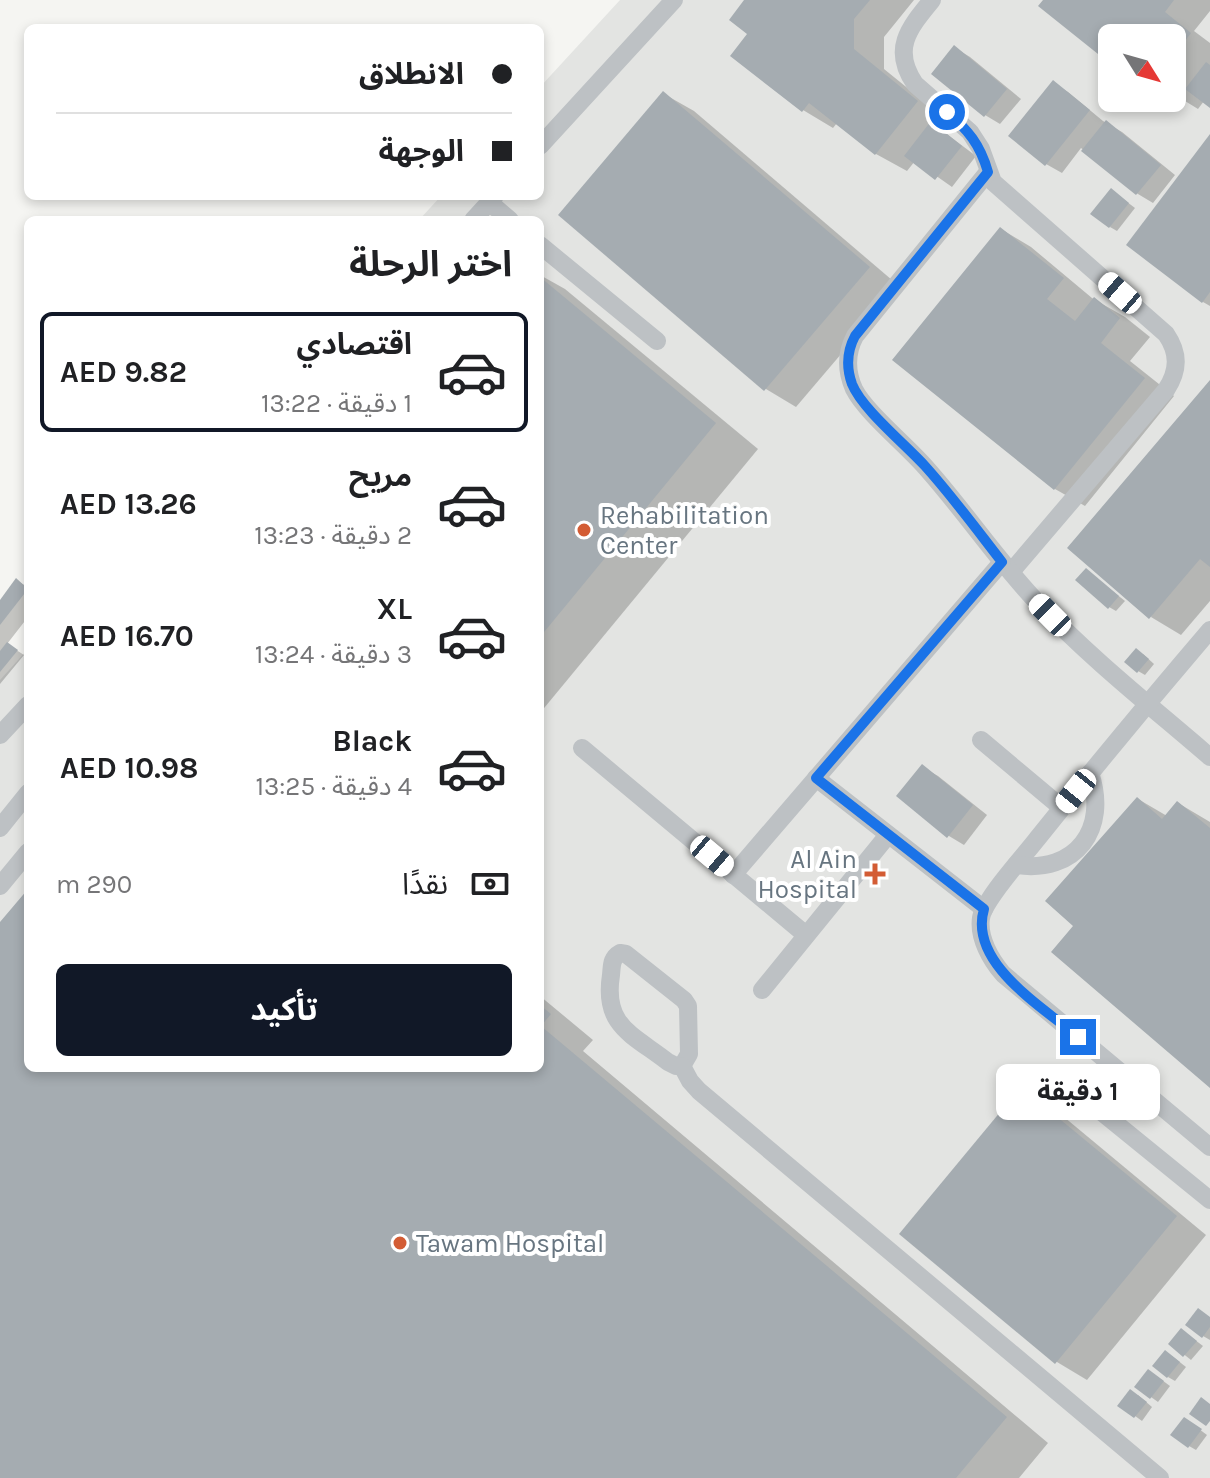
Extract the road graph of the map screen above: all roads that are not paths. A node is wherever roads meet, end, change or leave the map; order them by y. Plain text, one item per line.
1 (674, 0) edge
2 (932, 0) edge
3 (544, 142) edge
4 (988, 172) junction
5 (491, 200) edge
6 (493, 200) edge
7 (477, 216) edge
8 (507, 216) edge
9 (544, 248) edge
10 (657, 341) dead end
11 (1006, 567) junction
12 (1210, 630) edge
13 (1147, 703) junction
14 (24, 716) edge
15 (0, 735) edge
16 (981, 740) dead end
17 (582, 748) dead end
18 (1210, 757) edge
19 (1090, 773) junction
20 (816, 778) junction
21 (24, 798) edge
22 (1062, 808) junction
23 (0, 828) edge
24 (888, 835) junction
25 (24, 857) edge
26 (1016, 865) junction
27 (733, 875) junction
28 (0, 886) edge
29 (984, 909) junction
30 (806, 935) junction
31 (762, 990) dead end
32 (682, 1066) junction
33 (1082, 1096) dead end
34 (1210, 1147) edge
35 (1210, 1200) edge
36 (1160, 1478) edge

1 - 3 lane
2 - 4 lane
4 - 11 lane
4 - 11 lane
5 - 7 lane
6 - 8 lane
9 - 10 lane
11 - 13 lane
11 - 20 lane
12 - 13 lane
13 - 18 lane
13 - 19 lane
14 - 15 lane
16 - 22 lane
17 - 27 lane
19 - 22 lane
19 - 26 lane
20 - 24 lane
20 - 27 lane
21 - 23 lane
22 - 26 lane
24 - 29 lane
24 - 30 lane
25 - 28 lane
26 - 29 lane
27 - 30 lane
29 - 34 lane
30 - 31 lane
32 - 32 lane
32 - 36 lane
33 - 35 lane

